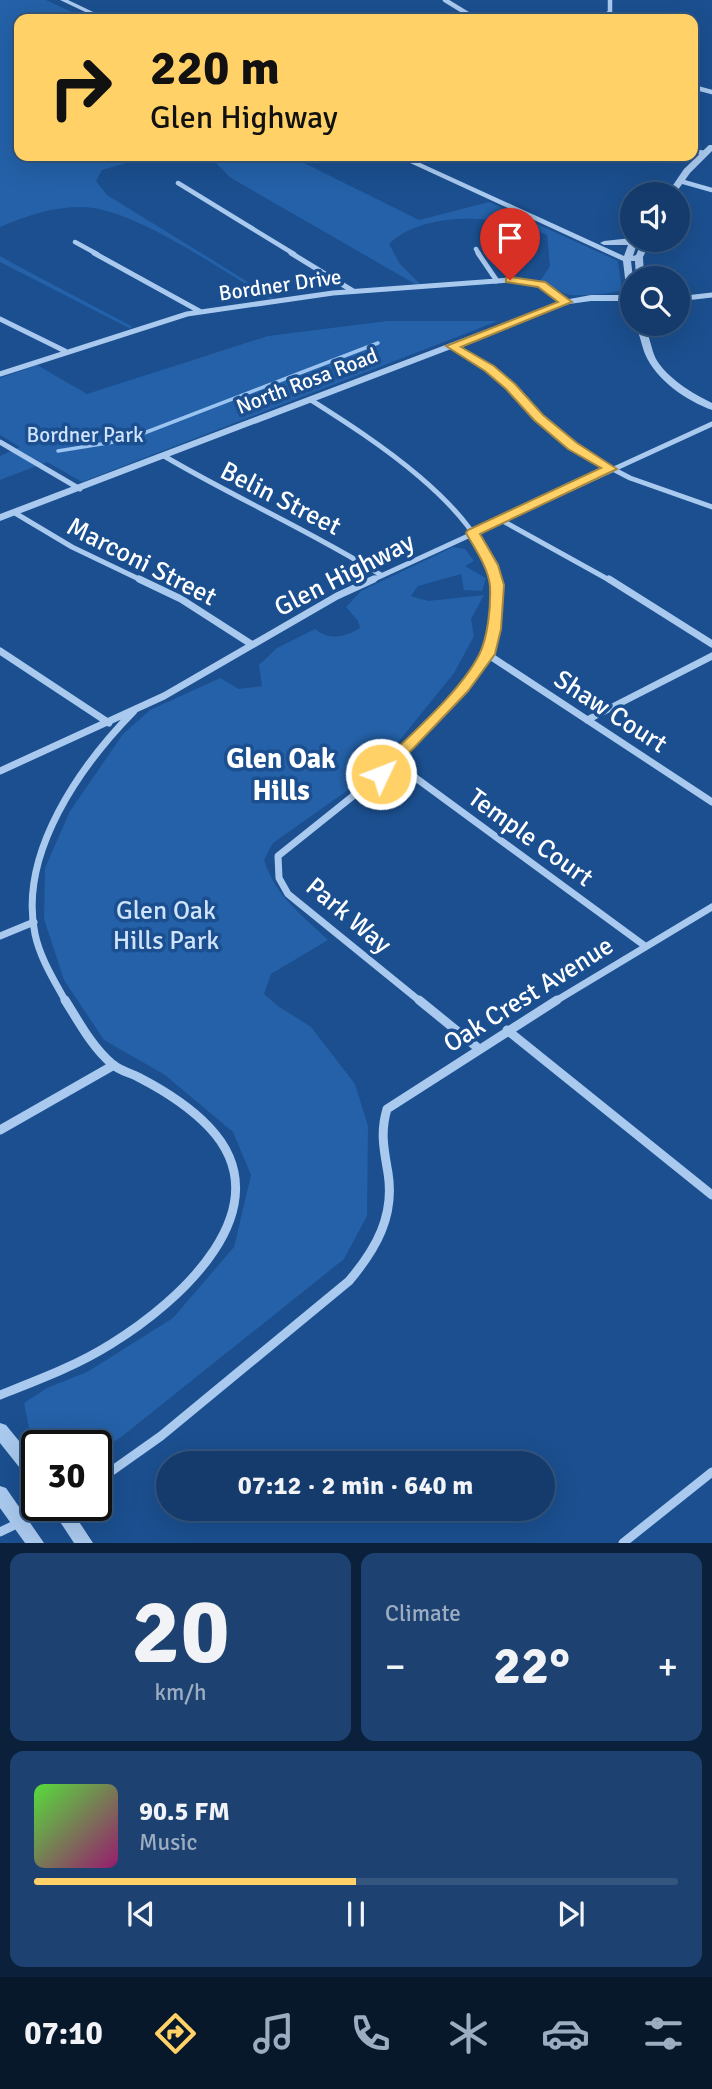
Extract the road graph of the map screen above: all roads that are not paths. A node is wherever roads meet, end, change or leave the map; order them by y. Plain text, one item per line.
1 (63, 0) edge
2 (445, 0) edge
3 (94, 14) edge
4 (469, 14) edge
5 (708, 150) edge
6 (409, 161) edge
7 (680, 181) joint
8 (178, 183) dead end
9 (712, 190) edge
10 (560, 229) junction
11 (620, 242) edge
12 (75, 243) dead end
13 (604, 243) junction
14 (476, 249) dead end
15 (629, 252) edge
16 (641, 252) edge
17 (627, 257) junction
18 (639, 257) junction
19 (628, 266) edge
20 (639, 266) edge
21 (497, 281) junction
22 (353, 291) junction
23 (712, 295) edge
24 (690, 298) edge
25 (620, 300) edge
26 (567, 302) junction
27 (201, 312) junction
28 (0, 319) edge
29 (645, 336) edge
30 (452, 346) junction
31 (65, 351) junction
32 (0, 374) edge
33 (311, 400) junction
34 (712, 407) edge
35 (712, 424) edge
36 (0, 442) edge
37 (164, 456) junction
38 (611, 469) junction
39 (80, 489) junction
40 (712, 507) edge
41 (15, 513) junction
42 (0, 519) edge
43 (500, 520) junction
44 (472, 533) junction
45 (381, 575) junction
46 (251, 644) junction
47 (712, 644) edge
48 (0, 651) edge
49 (487, 654) junction
50 (712, 656) edge
51 (134, 711) junction
52 (587, 720) junction
53 (108, 723) junction
54 (394, 762) junction
55 (0, 771) edge
56 (712, 802) edge
57 (712, 906) edge
58 (34, 922) junction
59 (0, 936) edge
60 (645, 946) junction
61 (506, 1030) junction
62 (478, 1048) junction
63 (114, 1065) junction
64 (0, 1130) edge
65 (712, 1195) edge
66 (0, 1395) edge
67 (0, 1430) edge
68 (21, 1457) edge
69 (112, 1470) edge
70 (712, 1472) edge
71 (0, 1494) edge
72 (68, 1521) edge
73 (21, 1522) junction
74 (0, 1532) edge
75 (35, 1543) edge
76 (84, 1543) edge
77 (623, 1543) edge

1 - 3 street
2 - 4 street
5 - 7 street
6 - 10 street
7 - 9 street
8 - 22 street
10 - 13 street
10 - 17 street
11 - 13 street
12 - 27 street
13 - 17 street
14 - 21 street
15 - 17 street
16 - 18 street
17 - 18 street
17 - 19 street
18 - 20 street
21 - 22 street, Bordner Drive
21 - 26 street, Bordner Drive
22 - 27 street, Bordner Drive
23 - 24 street
25 - 26 street, North Rosa Road
26 - 30 street, North Rosa Road
27 - 31 street, Bordner Drive
28 - 31 street
29 - 34 street
30 - 33 street, North Rosa Road
30 - 38 street
31 - 32 street, Bordner Drive
33 - 37 street, North Rosa Road
33 - 44 street, Park Way
35 - 38 street, Glen Highway
36 - 39 street
37 - 39 street, North Rosa Road
37 - 45 street, Belin Street
38 - 40 street
38 - 43 street, Glen Highway
39 - 41 street, North Rosa Road
41 - 42 street, North Rosa Road
41 - 46 street, Marconi Street
43 - 44 street, Glen Highway
43 - 47 street
44 - 45 street, Glen Highway
44 - 49 street, Park Way
45 - 46 street, Glen Highway
46 - 51 street, Glen Highway
48 - 53 street
49 - 52 street, Shaw Court
49 - 54 street, Park Way
50 - 52 street
51 - 53 street, Glen Highway
51 - 58 street
52 - 56 street, Shaw Court
53 - 55 street, Glen Highway
54 - 60 street, Temple Court
54 - 62 street, Park Way
57 - 60 street, Oak Crest Avenue
58 - 59 street
58 - 63 street
60 - 61 street, Oak Crest Avenue
61 - 62 street, Oak Crest Avenue
61 - 65 street
62 - 69 street, Oak Crest Avenue
63 - 64 street
63 - 66 street
67 - 68 street
70 - 77 street
71 - 73 street
72 - 76 street
73 - 74 street
73 - 75 street

